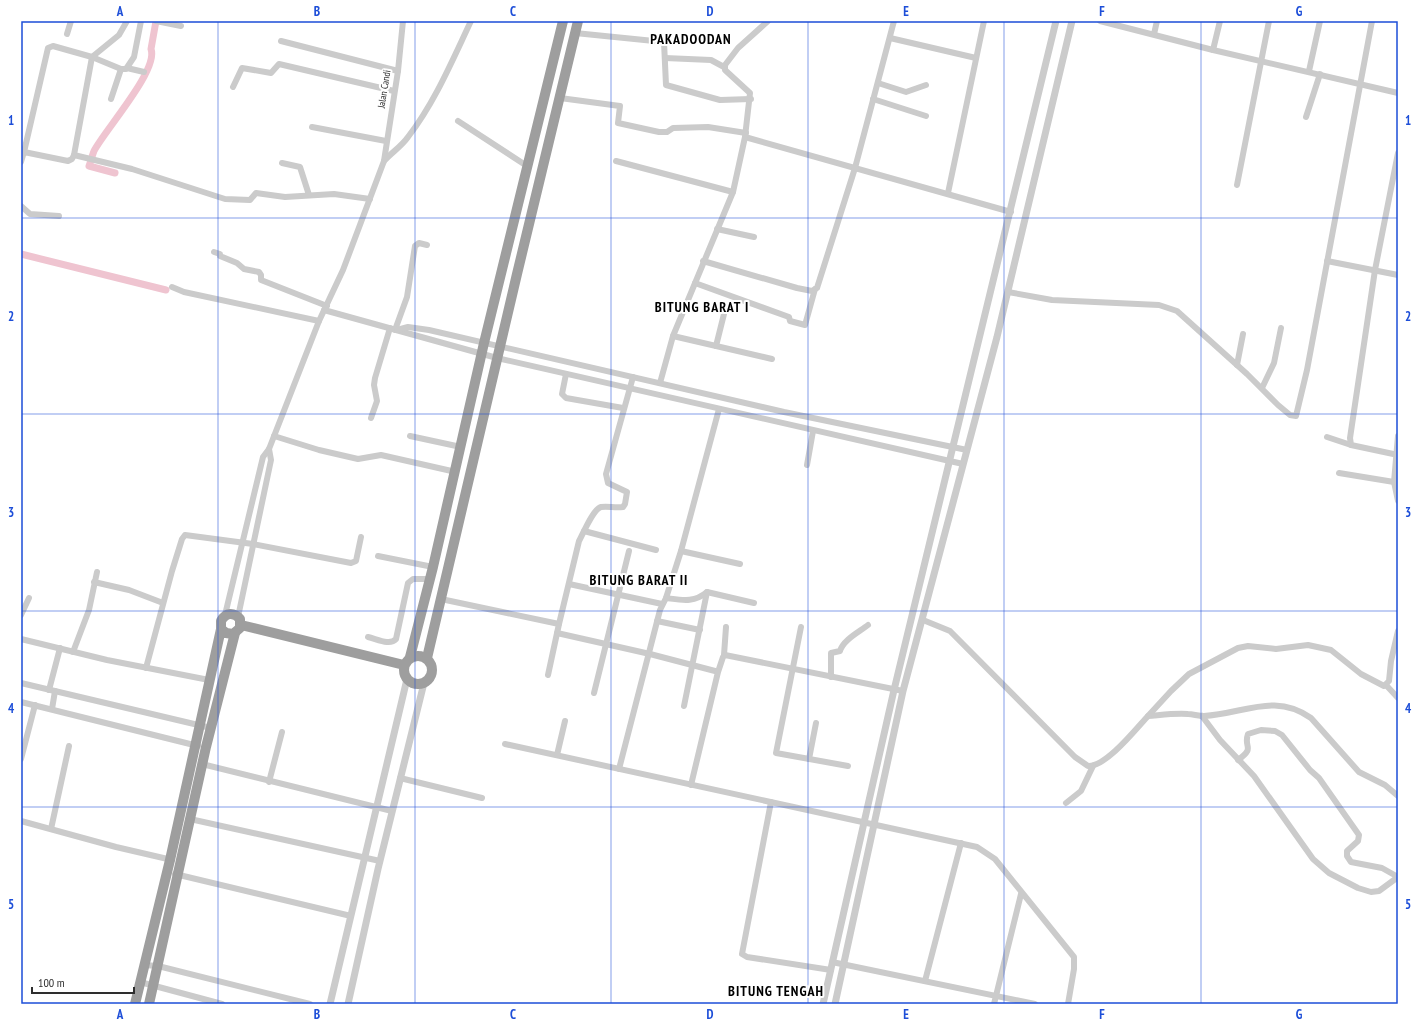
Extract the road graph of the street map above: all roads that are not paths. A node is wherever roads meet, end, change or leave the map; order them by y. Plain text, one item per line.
1 (71, 21) edge
2 (127, 21) edge
3 (141, 21) edge
4 (157, 21) edge
5 (403, 21) edge
6 (464, 21) edge
7 (563, 21) edge
8 (578, 21) edge
9 (768, 21) edge
10 (894, 21) edge
11 (984, 21) edge
12 (1056, 21) edge
13 (1072, 21) edge
14 (1100, 21) edge
15 (1157, 21) edge
16 (1220, 21) edge
17 (1269, 21) edge
18 (1320, 21) edge
19 (1372, 21) edge
20 (471, 22) edge
21 (181, 26) dead end
22 (575, 33) junction
23 (67, 34) dead end
24 (1154, 34) junction
25 (890, 38) junction
26 (281, 41) dead end
27 (1213, 50) junction
28 (92, 56) junction
29 (665, 58) junction
30 (976, 58) junction
31 (1260, 61) junction
32 (724, 67) junction
33 (124, 69) junction
34 (398, 71) junction
35 (1309, 71) junction
36 (144, 72) dead end
37 (1320, 74) junction
38 (878, 83) junction
39 (1359, 83) junction
40 (926, 85) dead end
41 (233, 87) dead end
42 (394, 91) junction
43 (1398, 93) edge
44 (560, 98) junction
45 (111, 99) dead end
46 (751, 99) junction
47 (874, 99) junction
48 (926, 116) dead end
49 (1306, 117) dead end
50 (458, 121) dead end
51 (312, 127) dead end
52 (746, 135) junction
53 (386, 141) junction
54 (24, 152) junction
55 (1398, 153) edge
56 (74, 155) junction
57 (384, 161) junction
58 (616, 161) dead end
59 (21, 162) edge
60 (282, 163) dead end
61 (527, 166) junction
62 (855, 168) junction
63 (1237, 185) dead end
64 (733, 192) junction
65 (948, 194) junction
66 (309, 195) junction
67 (370, 199) junction
68 (21, 206) edge
69 (1011, 212) junction
70 (59, 216) dead end
71 (717, 229) junction
72 (754, 237) dead end
73 (427, 245) dead end
74 (214, 252) dead end
75 (703, 261) junction
76 (1327, 261) junction
77 (1375, 270) junction
78 (1398, 275) edge
79 (695, 283) junction
80 (172, 287) dead end
81 (815, 289) junction
82 (1008, 292) junction
83 (325, 308) junction
84 (724, 314) dead end
85 (319, 321) junction
86 (1281, 328) dead end
87 (394, 329) junction
88 (446, 334) junction
89 (1243, 334) dead end
90 (673, 336) junction
91 (484, 343) junction
92 (444, 344) junction
93 (500, 346) junction
94 (716, 346) junction
95 (482, 354) junction
96 (497, 358) junction
97 (772, 359) dead end
98 (1237, 365) junction
99 (566, 374) junction
100 (632, 376) junction
101 (660, 383) junction
102 (629, 388) junction
103 (1262, 388) junction
104 (623, 408) junction
105 (719, 409) junction
106 (784, 412) junction
107 (371, 418) dead end
108 (782, 424) junction
109 (865, 430) junction
110 (813, 431) junction
111 (274, 436) junction
112 (410, 436) dead end
113 (1398, 436) edge
114 (1328, 437) dead end
115 (862, 442) junction
116 (1351, 445) junction
117 (461, 447) junction
118 (954, 447) junction
119 (269, 449) junction
120 (967, 450) junction
121 (1396, 454) edge
122 (950, 462) junction
123 (964, 464) junction
124 (807, 465) dead end
125 (456, 472) junction
126 (1339, 473) dead end
127 (1394, 482) junction
128 (452, 488) junction
129 (467, 491) junction
130 (1398, 501) edge
131 (584, 531) junction
132 (360, 537) dead end
133 (243, 542) junction
134 (253, 544) junction
135 (656, 550) dead end
136 (629, 551) dead end
137 (681, 551) junction
138 (378, 556) dead end
139 (740, 564) dead end
140 (433, 568) junction
141 (98, 572) dead end
142 (430, 579) junction
143 (94, 582) junction
144 (569, 584) junction
145 (707, 592) junction
146 (618, 594) junction
147 (29, 598) dead end
148 (666, 598) junction
149 (441, 599) junction
150 (754, 602) dead end
151 (163, 603) junction
152 (662, 604) junction
153 (21, 615) edge
154 (225, 615) junction
155 (922, 620) junction
156 (657, 621) junction
157 (559, 624) junction
158 (238, 625) junction
159 (868, 626) dead end
160 (726, 627) dead end
161 (801, 628) dead end
162 (221, 629) junction
163 (700, 630) junction
164 (1398, 631) edge
165 (557, 633) junction
166 (368, 637) dead end
167 (21, 639) edge
168 (606, 644) junction
169 (60, 648) junction
170 (73, 652) junction
171 (650, 654) junction
172 (724, 655) junction
173 (427, 658) junction
174 (407, 661) junction
175 (692, 666) junction
176 (146, 668) junction
177 (794, 669) junction
178 (715, 671) dead end
179 (548, 675) dead end
180 (832, 677) junction
181 (407, 679) junction
182 (209, 680) junction
183 (21, 683) edge
184 (424, 683) junction
185 (1386, 685) junction
186 (894, 690) junction
187 (52, 691) junction
188 (904, 691) junction
189 (594, 693) dead end
190 (1398, 698) edge
191 (21, 702) edge
192 (35, 705) junction
193 (684, 706) dead end
194 (52, 709) junction
195 (1148, 716) junction
196 (1202, 716) junction
197 (565, 721) dead end
198 (816, 723) dead end
199 (200, 726) junction
200 (211, 728) junction
201 (282, 732) dead end
202 (505, 744) dead end
203 (70, 746) dead end
204 (195, 746) junction
205 (206, 747) junction
206 (557, 755) junction
207 (21, 759) edge
208 (809, 760) junction
209 (1238, 760) junction
210 (202, 764) junction
211 (848, 766) dead end
212 (1093, 766) junction
213 (619, 769) junction
214 (400, 778) junction
215 (269, 782) junction
216 (691, 785) junction
217 (1398, 796) edge
218 (482, 798) dead end
219 (771, 802) junction
220 (1066, 803) dead end
221 (376, 808) junction
222 (392, 811) junction
223 (190, 819) junction
224 (21, 820) edge
225 (864, 823) junction
226 (873, 825) junction
227 (51, 829) junction
228 (960, 843) junction
229 (364, 858) junction
230 (175, 861) junction
231 (380, 861) junction
232 (172, 874) junction
233 (1398, 877) edge
234 (1021, 894) junction
235 (351, 916) junction
236 (832, 962) junction
237 (843, 964) junction
238 (144, 965) junction
239 (158, 966) junction
240 (831, 970) junction
241 (924, 980) junction
242 (140, 982) junction
243 (154, 985) junction
244 (996, 996) junction
245 (135, 1004) edge
246 (149, 1004) edge
247 (222, 1004) edge
248 (310, 1004) edge
249 (330, 1004) edge
250 (348, 1004) edge
251 (823, 1004) edge
252 (835, 1004) edge
253 (994, 1004) edge
254 (1035, 1004) edge
255 (1068, 1004) edge

1 - 23 street
2 - 28 street
3 - 33 street
4 - 21 street
5 - 34 street, Jalan Candi
6 - 20 street
7 - 61 highway
8 - 22 highway
9 - 32 street
10 - 25 street
11 - 30 street
12 - 69 street
13 - 82 street
14 - 24 street
15 - 24 street
16 - 27 street
17 - 31 street
18 - 35 street
19 - 39 street
20 - 57 street
22 - 29 street
22 - 44 highway
24 - 27 street
25 - 30 street
25 - 38 street
26 - 34 street
27 - 31 street
28 - 33 street
28 - 54 street
28 - 56 street
29 - 32 street
29 - 46 street
30 - 65 street
31 - 35 street
31 - 63 street
32 - 46 street
33 - 36 street
33 - 45 street
34 - 42 street, Jalan Candi
35 - 37 street
37 - 39 street
37 - 49 street
38 - 40 street
38 - 47 street
39 - 43 street
39 - 76 street
41 - 42 street
42 - 53 street, Jalan Candi
44 - 52 street
44 - 93 highway
46 - 52 street
47 - 48 street
47 - 62 street
50 - 61 street
51 - 53 street
52 - 62 street
52 - 64 street
53 - 57 street, Jalan Candi
54 - 56 street
54 - 59 street
55 - 77 street
56 - 66 street
57 - 67 street, Jalan Candi
58 - 64 street
60 - 66 street
61 - 91 highway
62 - 65 street
62 - 81 street
64 - 71 street
65 - 69 street
66 - 67 street
67 - 83 street, Jalan Candi
68 - 70 street
69 - 118 street
71 - 72 street
71 - 75 street
73 - 87 street
74 - 83 street
75 - 79 street
75 - 81 street
76 - 77 street
76 - 103 street
77 - 78 street
77 - 116 street
79 - 81 street
79 - 90 street
80 - 85 street
82 - 98 street
82 - 120 street
83 - 85 street, Jalan Candi
83 - 87 street
84 - 94 street
85 - 111 street, Jalan Candi
86 - 103 street
87 - 88 street
87 - 92 street
87 - 107 street
88 - 91 street
88 - 92 street
89 - 98 street
90 - 94 street
90 - 101 street
91 - 93 street
91 - 95 highway
92 - 95 street
93 - 96 highway
93 - 100 street
94 - 97 street
95 - 96 street
95 - 117 highway
96 - 99 street
96 - 129 highway
98 - 103 street
99 - 102 street
99 - 104 street
100 - 101 street
100 - 102 street
101 - 106 street
102 - 104 street
102 - 105 street
104 - 131 street
105 - 108 street
105 - 137 street
106 - 108 street
106 - 109 street
108 - 110 street
109 - 115 street
109 - 118 street
110 - 115 street
110 - 124 street
111 - 119 street, Jalan Candi
111 - 125 street
112 - 117 street
113 - 121 street
114 - 116 street
115 - 122 street
116 - 121 street
117 - 125 highway
118 - 120 street
118 - 122 street
119 - 133 street, Jalan Candi
119 - 134 street
120 - 123 street
121 - 127 street
122 - 123 street
122 - 186 street
123 - 155 street
125 - 128 highway
126 - 127 street
127 - 130 street
128 - 129 highway
128 - 140 highway
129 - 149 highway
131 - 135 street
131 - 144 street
132 - 134 street
133 - 134 street
133 - 151 street
133 - 154 street, Jalan Candi
134 - 158 street
136 - 146 street
137 - 139 street
137 - 148 street
138 - 140 street
140 - 142 highway
141 - 143 street
142 - 166 street
142 - 174 highway
143 - 151 street
143 - 170 street
144 - 146 street
144 - 157 street
145 - 148 street
145 - 150 street
145 - 163 street
146 - 152 street
146 - 168 street
147 - 153 street
148 - 152 street
149 - 157 street
149 - 173 highway
151 - 176 street
152 - 156 street
154 - 158 highway
154 - 162 highway
155 - 188 street
155 - 212 street
156 - 163 street
156 - 171 street
157 - 165 street
158 - 162 highway
158 - 174 highway
158 - 200 highway
159 - 180 street
160 - 172 street
161 - 177 street
162 - 182 highway
163 - 175 street
164 - 185 street
165 - 168 street
165 - 179 street
167 - 169 street
168 - 171 street
168 - 189 street
169 - 170 street
169 - 187 street
170 - 176 street
171 - 175 street
171 - 213 street
172 - 177 street
172 - 216 street
173 - 174 highway
173 - 184 highway
174 - 181 highway
175 - 178 street
175 - 193 street
176 - 182 street
177 - 180 street
177 - 208 street
180 - 186 street
181 - 184 highway
181 - 221 street
182 - 199 highway
183 - 187 street
184 - 214 street
185 - 190 street
185 - 195 street
186 - 188 street
186 - 225 street
187 - 194 street
187 - 199 street
188 - 226 street
191 - 192 street
192 - 194 street
192 - 207 street
194 - 204 street
195 - 196 street
195 - 212 street
196 - 209 street
196 - 217 street
197 - 206 street
198 - 208 street
199 - 200 street
199 - 204 highway
200 - 205 highway
201 - 215 street
202 - 206 street
203 - 227 street
204 - 205 street
204 - 230 highway
205 - 210 highway
206 - 213 street
208 - 211 street
209 - 233 street
209 - 233 street
210 - 215 street
210 - 223 highway
212 - 220 street
213 - 216 street
214 - 218 street
214 - 222 street
215 - 221 street
216 - 219 street
219 - 225 street
219 - 240 street
221 - 222 street
221 - 229 street
222 - 231 street
223 - 229 street
223 - 230 highway
224 - 227 street
225 - 226 street
225 - 236 street
226 - 228 street
226 - 237 street
227 - 230 street
228 - 234 street
228 - 241 street
229 - 231 street
229 - 235 street
230 - 232 highway
231 - 250 street
232 - 235 street
232 - 238 highway
232 - 239 highway
234 - 244 street
234 - 255 street
235 - 249 street
236 - 237 street
236 - 240 street
237 - 241 street
237 - 252 street
238 - 239 street
238 - 242 highway
239 - 243 highway
239 - 248 street
240 - 251 street
241 - 244 street
242 - 243 street
242 - 245 highway
243 - 246 highway
243 - 247 street
244 - 253 street
244 - 254 street

